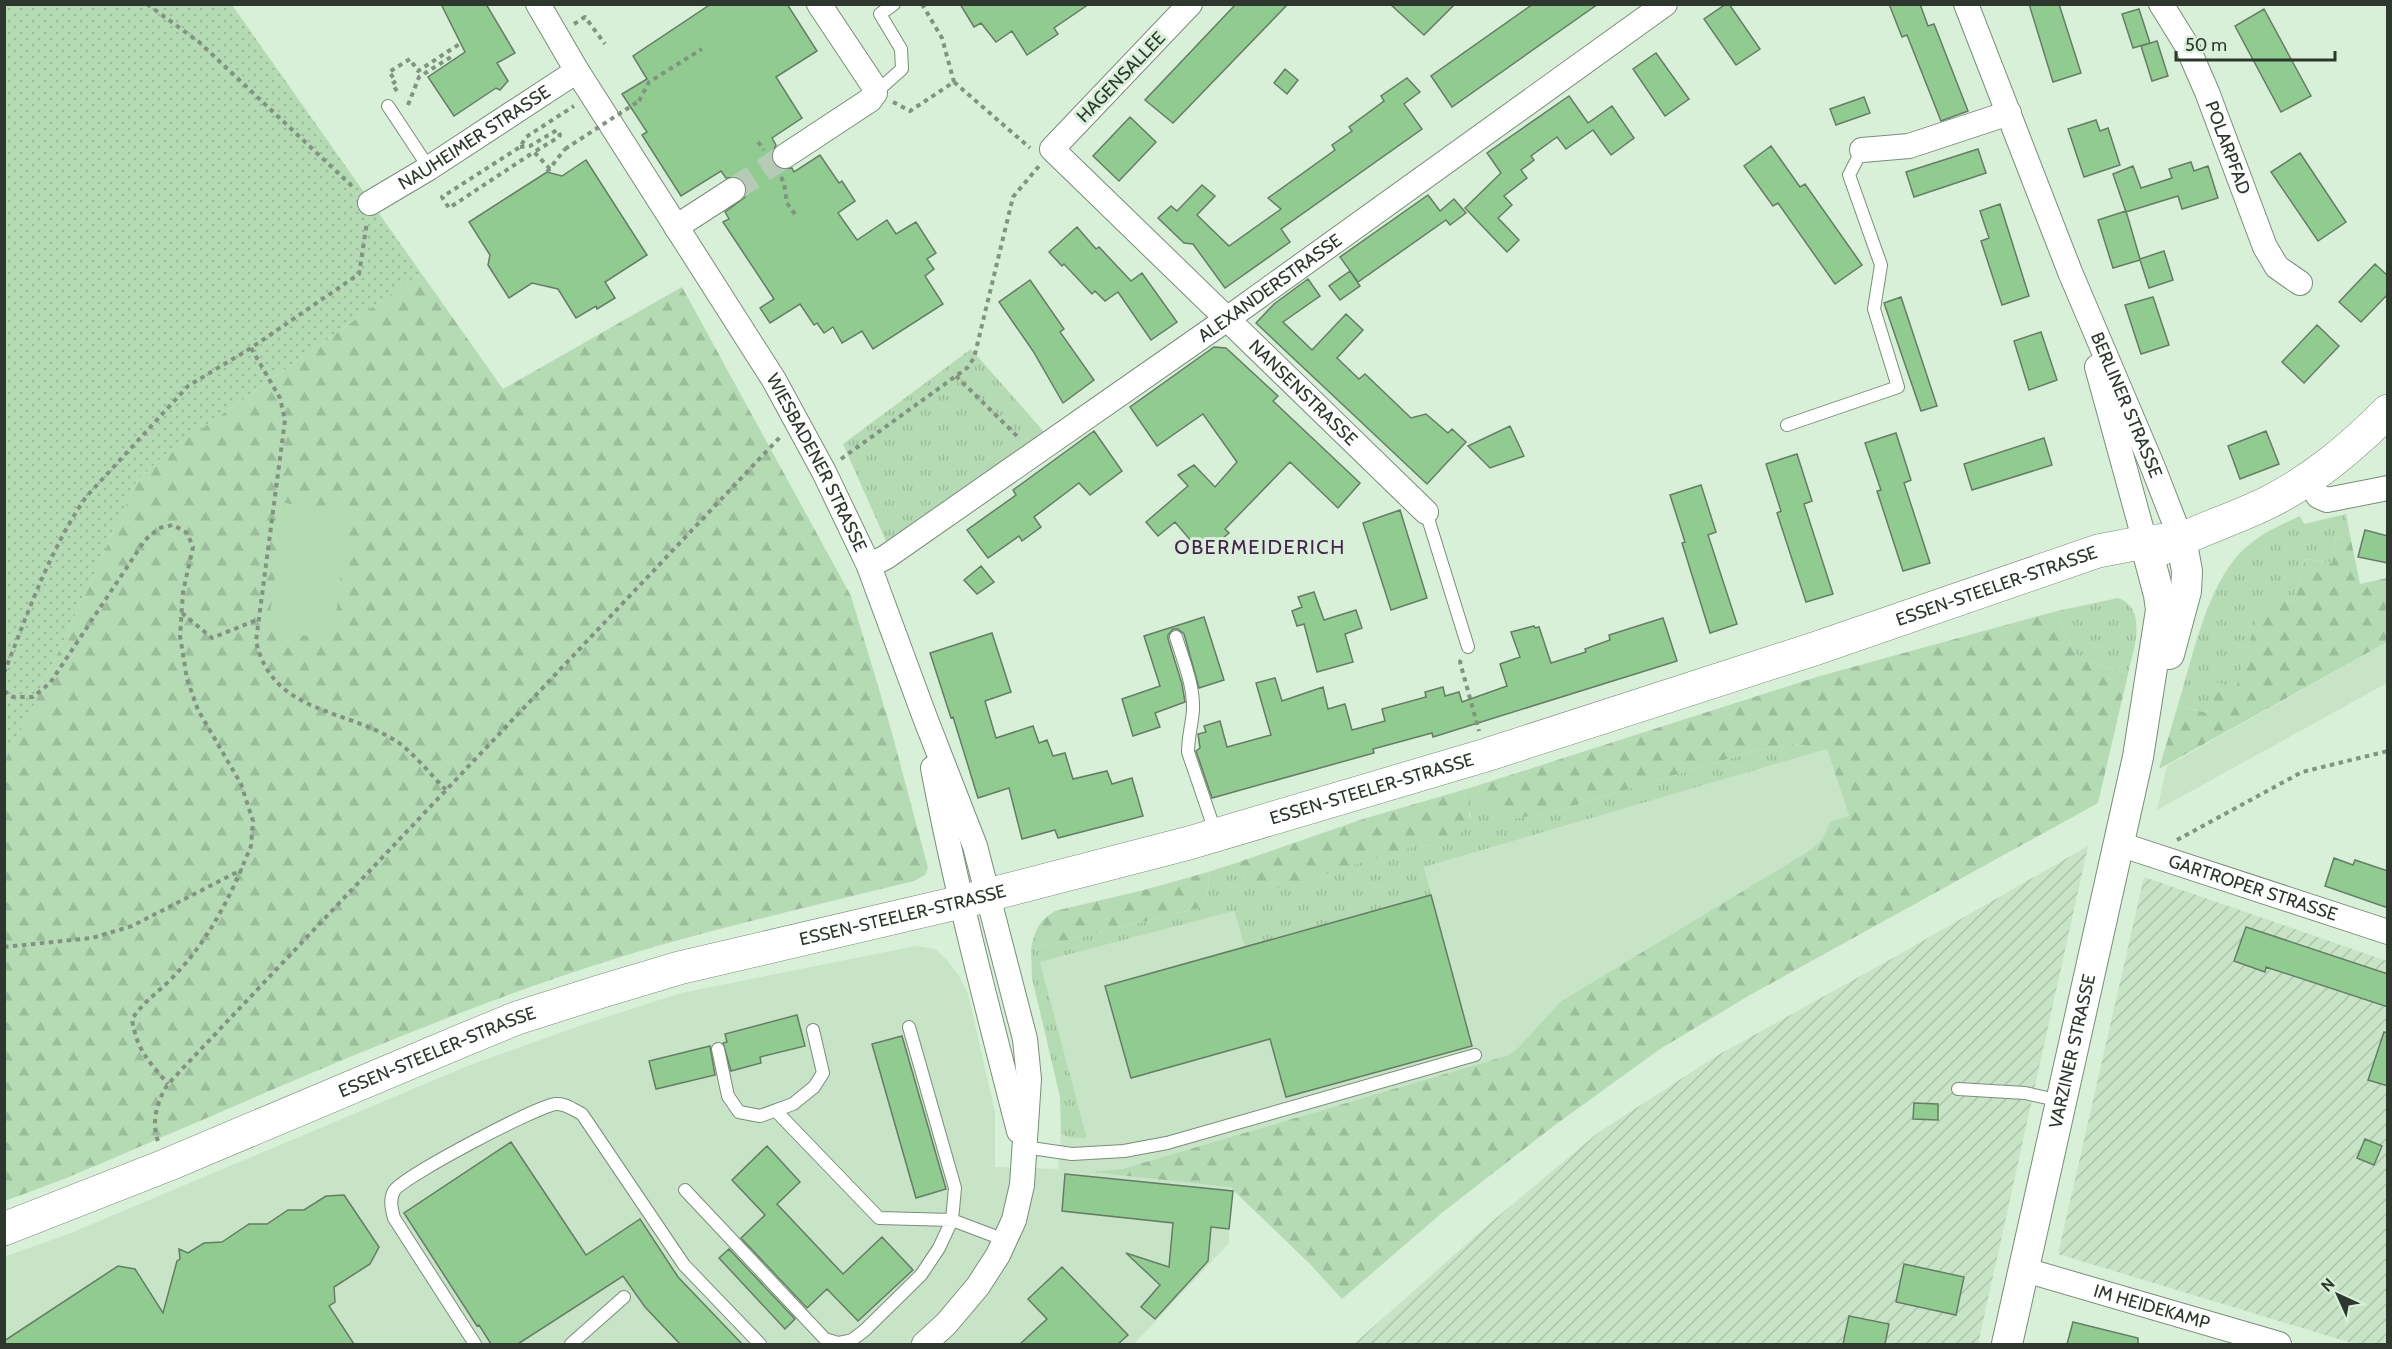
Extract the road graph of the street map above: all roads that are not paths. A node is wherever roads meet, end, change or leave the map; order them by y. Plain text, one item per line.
1 (538, 4) edge
2 (819, 4) edge
3 (894, 4) edge
4 (1190, 4) edge
5 (1665, 4) edge
6 (1966, 4) edge
7 (2161, 4) edge
8 (578, 71) junction
9 (875, 93) junction
10 (388, 106) dead end
11 (2009, 113) junction
12 (1052, 149) joint
13 (1862, 150) joint
14 (785, 156) tunnel mouth
15 (429, 168) junction
16 (733, 190) tunnel mouth
17 (370, 203) road end
18 (676, 227) junction
19 (2070, 272) junction
20 (2300, 283) dead end
21 (1227, 319) junction
22 (2388, 411) edge
23 (1787, 425) dead end
24 (2307, 479) junction
25 (2388, 488) edge
26 (1426, 513) joint
27 (2181, 539) junction
28 (2147, 548) junction
29 (869, 566) junction
30 (1176, 637) dead end
31 (1468, 647) road end
32 (2138, 757) junction
33 (1216, 835) junction
34 (2119, 844) junction
35 (974, 898) junction
36 (2388, 933) edge
37 (909, 1027) dead end
38 (813, 1030) dead end
39 (718, 1049) dead end
40 (1475, 1055) dead end
41 (1958, 1089) dead end
42 (2062, 1101) junction
43 (776, 1110) junction
44 (1024, 1147) junction
45 (686, 1190) dead end
46 (952, 1220) junction
47 (4, 1229) edge
48 (1005, 1240) junction
49 (2025, 1270) junction
50 (624, 1297) dead end
51 (475, 1344) edge
52 (571, 1344) edge
53 (760, 1344) edge
54 (924, 1344) edge
55 (2007, 1344) edge
56 (2279, 1344) edge

1 - 8 street, WIESBADENER STRASSE
2 - 9 street
3 - 9 lane
4 - 12 street, HAGENSALLEE
5 - 21 street, ALEXANDERSTRASSE
6 - 11 street, BERLINER STRASSE
7 - 20 street, POLARPFAD
8 - 15 street, NAUHEIMER STRASSE
8 - 18 street, WIESBADENER STRASSE
9 - 14 street
10 - 15 lane
11 - 13 street
11 - 19 street, BERLINER STRASSE
12 - 21 street, NANSENSTRASSE
13 - 23 lane
15 - 17 street, NAUHEIMER STRASSE
16 - 18 street
18 - 29 street, WIESBADENER STRASSE
19 - 27 street, BERLINER STRASSE
19 - 28 street, BERLINER STRASSE
21 - 26 street, NANSENSTRASSE
21 - 29 street, ALEXANDERSTRASSE
22 - 24 main road, ESSEN-STEELER-STRASSE
24 - 25 street
24 - 27 main road, ESSEN-STEELER-STRASSE
26 - 31 lane
27 - 28 main road, ESSEN-STEELER-STRASSE
27 - 32 street, VARZINER STRASSE
28 - 32 street, VARZINER STRASSE
28 - 33 main road, ESSEN-STEELER-STRASSE
29 - 35 street, WIESBADENER STRASSE
30 - 33 lane
32 - 34 street, VARZINER STRASSE
33 - 35 main road, ESSEN-STEELER-STRASSE
34 - 36 street, GARTROPER STRASSE
34 - 42 street, VARZINER STRASSE
35 - 44 street, WIESBADENER STRASSE
35 - 47 main road, ESSEN-STEELER-STRASSE
37 - 46 lane
38 - 43 lane
39 - 43 lane
40 - 44 lane
41 - 42 lane
42 - 49 street, VARZINER STRASSE
43 - 46 lane
44 - 48 street, WIESBADENER STRASSE
45 - 46 lane
46 - 48 lane
48 - 54 street, WIESBADENER STRASSE
49 - 55 street, VARZINER STRASSE
49 - 56 street, IM HEIDEKAMP
50 - 52 lane
51 - 53 lane

